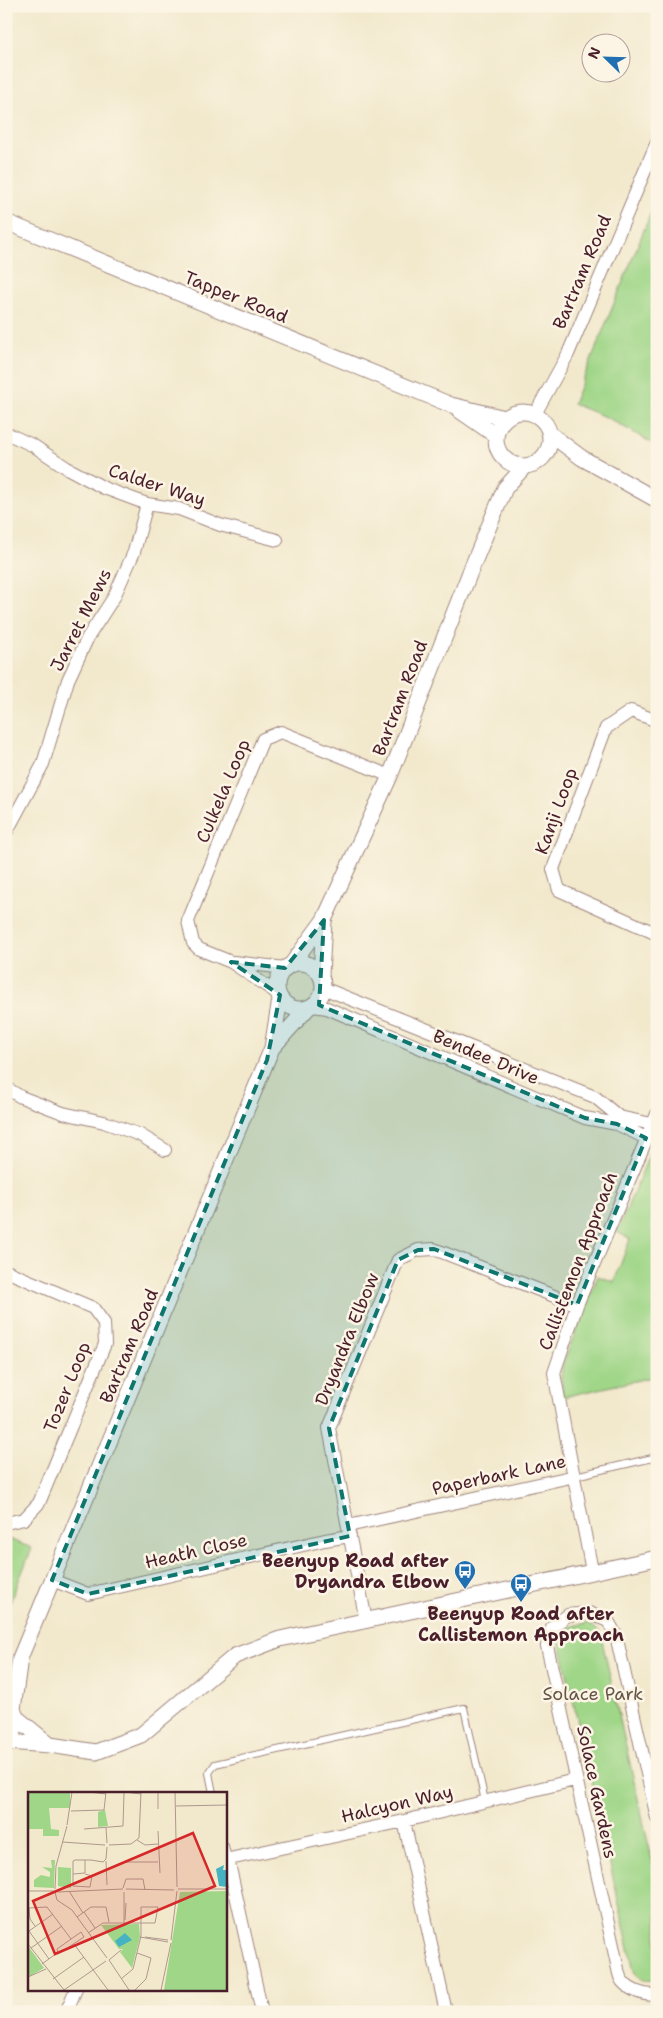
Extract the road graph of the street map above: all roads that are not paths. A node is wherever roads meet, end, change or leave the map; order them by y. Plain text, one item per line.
1 (657, 142) edge
2 (6, 222) edge
3 (452, 405) junction
4 (534, 414) junction
5 (505, 418) junction
6 (6, 433) edge
7 (550, 434) junction
8 (495, 435) junction
9 (547, 451) junction
10 (572, 451) junction
11 (506, 461) junction
12 (524, 467) junction
13 (505, 488) junction
14 (657, 500) edge
15 (147, 504) junction
16 (277, 540) dead end
17 (657, 722) edge
18 (390, 776) junction
19 (6, 833) edge
20 (324, 920) junction
21 (657, 934) edge
22 (231, 962) junction
23 (288, 966) junction
24 (322, 982) junction
25 (278, 996) junction
26 (310, 1008) junction
27 (272, 1048) junction
28 (6, 1088) edge
29 (654, 1119) edge
30 (646, 1138) junction
31 (165, 1150) dead end
32 (6, 1272) edge
33 (577, 1305) junction
34 (657, 1457) edge
35 (575, 1476) junction
36 (6, 1523) edge
37 (349, 1531) junction
38 (657, 1558) edge
39 (592, 1572) junction
40 (52, 1580) junction
41 (366, 1621) junction
42 (20, 1658) junction
43 (6, 1676) edge
44 (12, 1709) edge
45 (6, 1742) edge
46 (50, 1745) junction
47 (651, 1767) edge
48 (575, 1780) junction
49 (213, 1792) edge
50 (485, 1801) junction
51 (657, 1818) edge
52 (404, 1821) junction
53 (226, 1860) edge
54 (76, 1990) edge
55 (657, 1994) edge
56 (66, 2012) edge
57 (262, 2012) edge
58 (446, 2012) edge

1 - 4 street, Bartram Road
2 - 3 street, Tapper Road
3 - 5 street, Tapper Road
3 - 8 street, Tapper Road
4 - 5 street
4 - 7 street
5 - 8 street
6 - 15 street, Calder Way
7 - 9 street
7 - 10 street
8 - 11 street
9 - 10 street
9 - 12 street
10 - 14 street
11 - 12 street
11 - 13 street, Bartram Road
12 - 13 street, Bartram Road
13 - 18 street, Bartram Road
15 - 16 street, Calder Way
15 - 19 street, Jarret Mews
17 - 21 street, Kanji Loop
18 - 20 street, Bartram Road
18 - 22 street, Culkela Loop
20 - 23 street, Bartram Road
20 - 24 street, Bartram Road
22 - 23 street, Culkela Loop
22 - 25 street, Culkela Loop
23 - 24 street
23 - 25 street
24 - 26 street
24 - 29 street, Bendee Drive
25 - 26 street
25 - 27 street, Bartram Road
26 - 27 street, Bartram Road
26 - 30 street, Bendee Drive
27 - 40 street, Bartram Road
28 - 31 street
29 - 30 street, Callistemon Approach
30 - 33 street, Callistemon Approach
32 - 36 street, Tozer Loop
33 - 35 street, Callistemon Approach
33 - 37 street, Dryandra Elbow
34 - 35 lane, Paperbark Lane
35 - 37 street, Paperbark Lane
35 - 39 street, Callistemon Approach
37 - 40 street, Heath Close
37 - 41 street, Dryandra Elbow
38 - 39 street
39 - 41 street
40 - 42 street, Bartram Road
41 - 46 street
42 - 43 street, Bartram Road
42 - 44 street, Bartram Road
44 - 45 street, Bartram Road
44 - 46 street
45 - 46 street
47 - 48 street, Solace Gardens
47 - 51 street, Solace Gardens
48 - 50 street, Halcyon Way
48 - 55 street, Solace Gardens
49 - 50 lane
50 - 52 street, Halcyon Way
52 - 53 street, Halcyon Way
52 - 58 street
53 - 57 street
54 - 56 street

